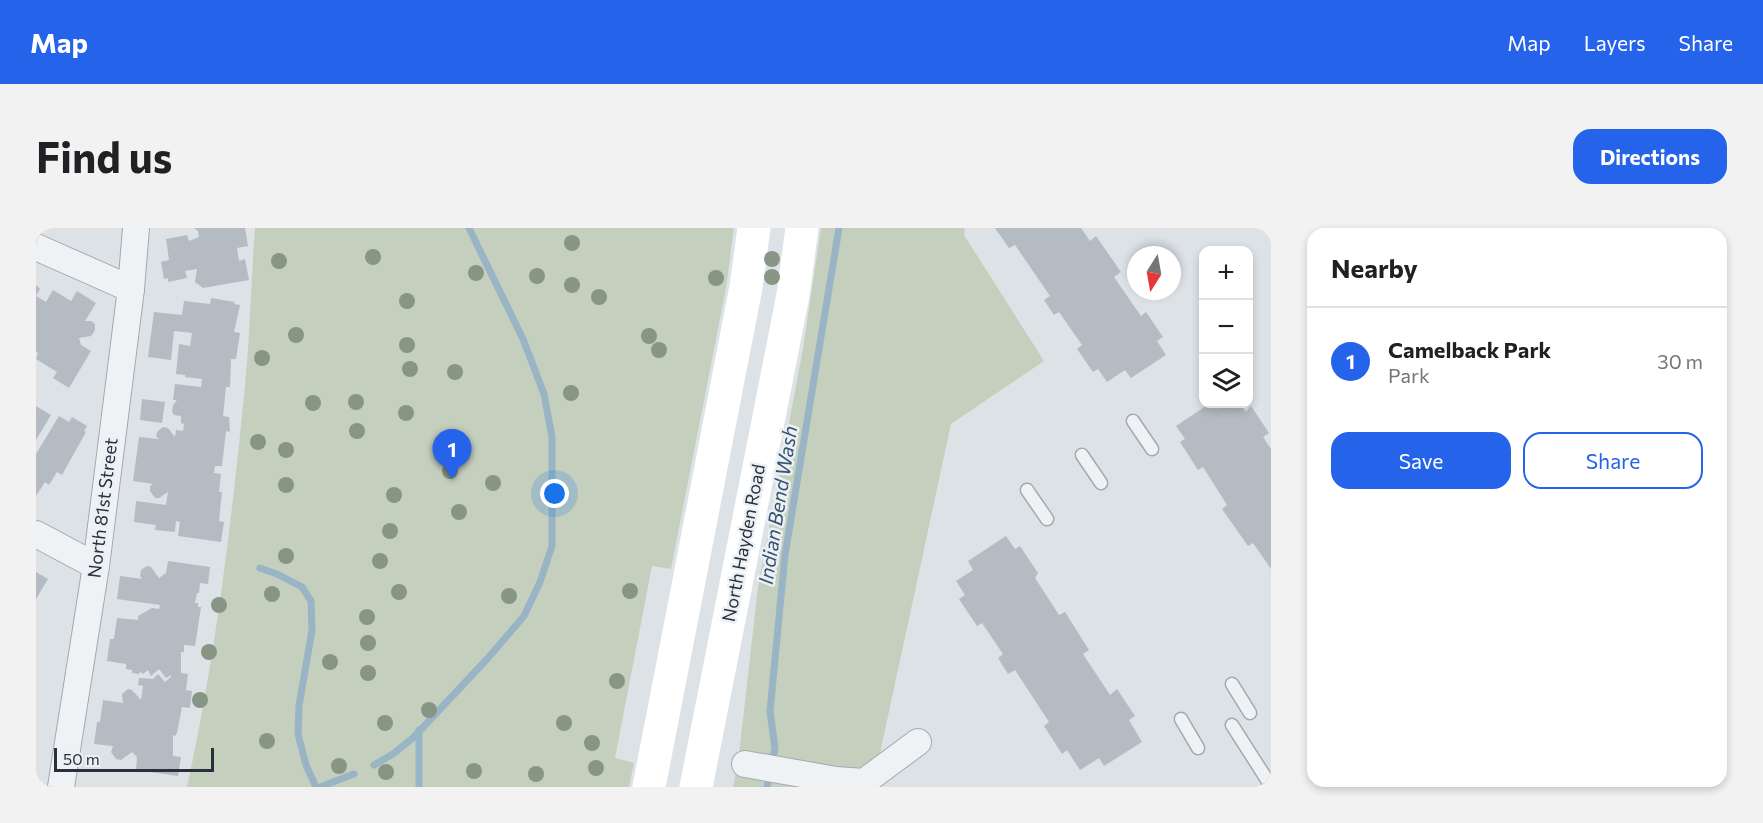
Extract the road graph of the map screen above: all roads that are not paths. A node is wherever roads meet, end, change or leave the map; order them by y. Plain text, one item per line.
1 (135, 228) edge
2 (754, 228) edge
3 (802, 228) edge
4 (36, 247) edge
5 (131, 289) junction
6 (1133, 420) dead end
7 (1152, 449) dead end
8 (1082, 454) dead end
9 (1101, 483) dead end
10 (1028, 490) dead end
11 (1047, 519) dead end
12 (36, 534) edge
13 (96, 566) junction
14 (1232, 684) dead end
15 (1250, 713) dead end
16 (1180, 719) dead end
17 (1232, 725) dead end
18 (918, 742) dead end
19 (1198, 748) dead end
20 (745, 764) dead end
21 (1271, 786) edge
22 (61, 787) edge
23 (649, 787) edge
24 (696, 787) edge

1 - 5 street, North 81st Street
2 - 23 main road
3 - 24 main road, North Hayden Road
4 - 5 street
5 - 13 street, North 81st Street
6 - 7 lane
8 - 9 lane
10 - 11 lane
12 - 13 street
13 - 22 street, North 81st Street
14 - 15 lane
16 - 19 lane
17 - 21 lane
18 - 20 street

